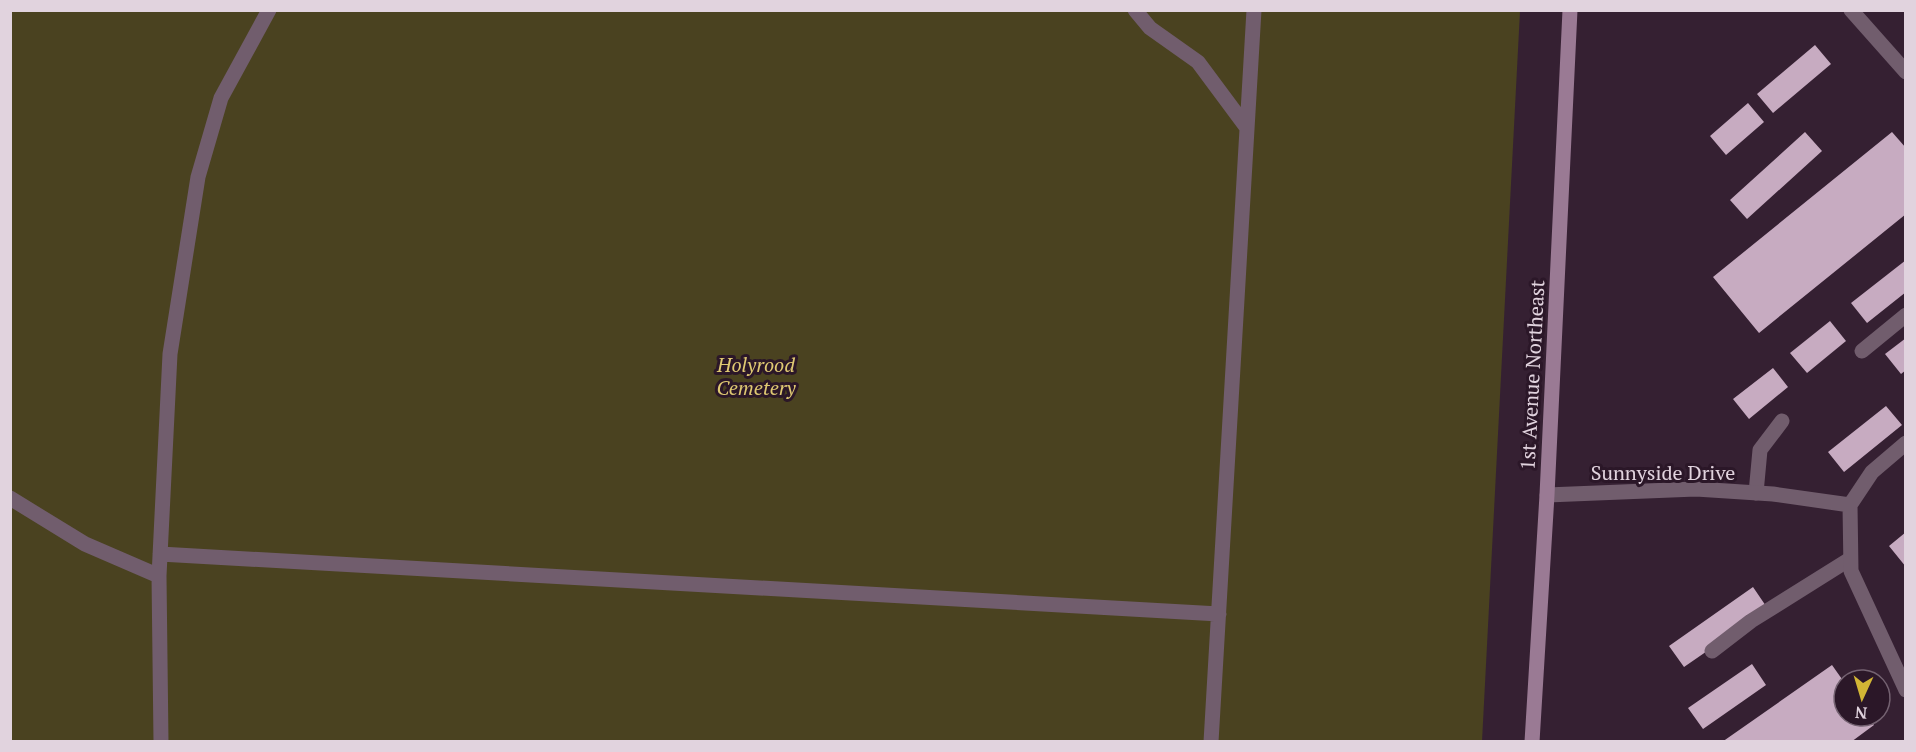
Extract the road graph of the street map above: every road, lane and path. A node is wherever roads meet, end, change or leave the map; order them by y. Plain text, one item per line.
1 (269, 10) edge
2 (1135, 10) edge
3 (1254, 10) edge
4 (1570, 10) edge
5 (1851, 10) edge
6 (1905, 72) edge
7 (1247, 129) junction
8 (1905, 315) edge
9 (1862, 351) dead end
10 (1782, 421) dead end
11 (1905, 443) edge
12 (1756, 493) junction
13 (1547, 495) junction
14 (10, 498) edge
15 (1850, 506) junction
16 (160, 554) junction
17 (1850, 559) junction
18 (159, 576) junction
19 (1219, 614) junction
20 (1712, 651) dead end
21 (1905, 690) edge
22 (161, 741) edge
23 (1211, 741) edge
24 (1532, 741) edge

1 - 16 street
2 - 7 street
3 - 7 street
4 - 13 street, 1st Avenue Northeast
5 - 6 street
7 - 19 street
8 - 9 street
10 - 12 street
11 - 15 street
12 - 13 street, Sunnyside Drive
12 - 15 street, Sunnyside Drive
13 - 24 street, 1st Avenue Northeast
14 - 18 street
15 - 17 street
16 - 18 street
16 - 19 street
17 - 20 street
17 - 21 street
18 - 22 street
19 - 23 street

